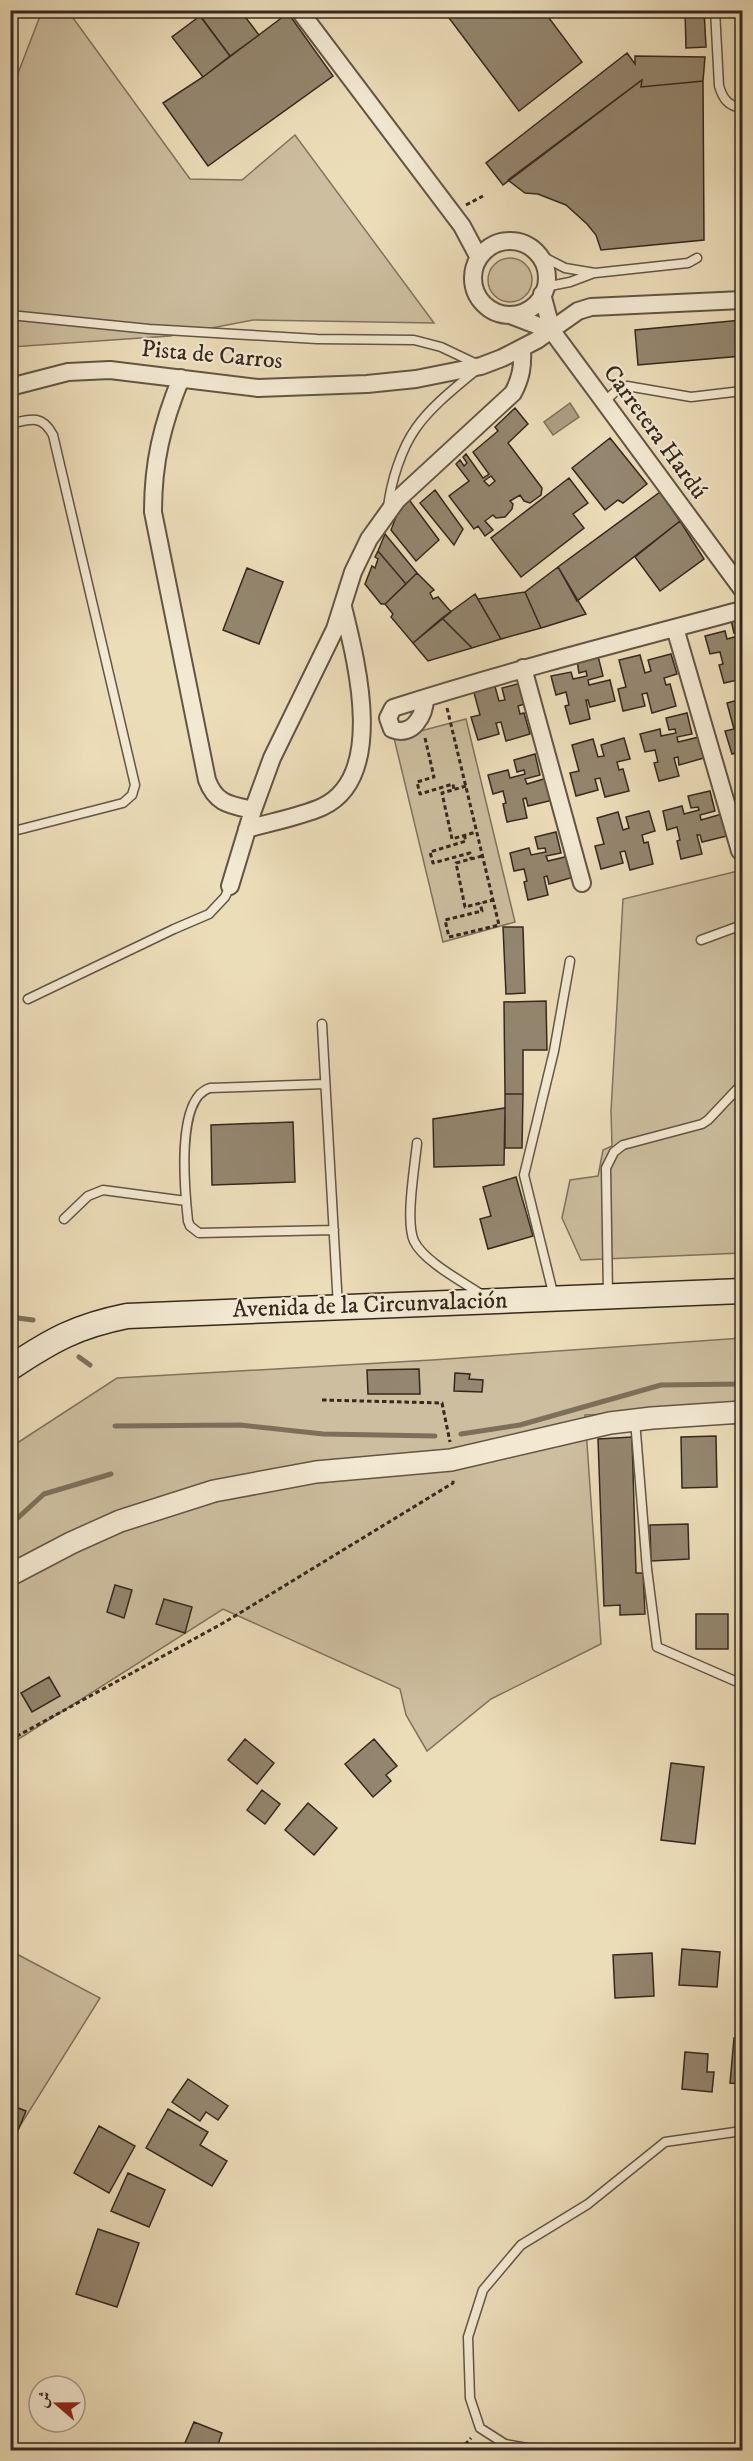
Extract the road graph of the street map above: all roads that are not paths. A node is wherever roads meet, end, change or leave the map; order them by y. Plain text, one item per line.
1 (299, 10) edge
2 (715, 10) edge
3 (742, 108) edge
4 (462, 226) junction
5 (497, 243) junction
6 (538, 254) junction
7 (479, 258) junction
8 (697, 258) dead end
9 (595, 273) junction
10 (543, 290) junction
11 (742, 300) edge
12 (509, 314) junction
13 (10, 315) edge
14 (552, 331) junction
15 (522, 349) junction
16 (481, 366) junction
17 (181, 378) junction
18 (10, 387) edge
19 (742, 391) edge
20 (604, 402) junction
21 (10, 424) edge
22 (388, 510) junction
23 (742, 589) edge
24 (343, 607) junction
25 (742, 610) edge
26 (675, 628) junction
27 (523, 668) junction
28 (425, 698) junction
29 (253, 810) junction
30 (247, 829) junction
31 (10, 832) edge
32 (740, 851) dead end
33 (582, 883) dead end
34 (230, 886) joint
35 (742, 925) edge
36 (700, 940) dead end
37 (570, 961) dead end
38 (28, 999) dead end
39 (322, 1024) dead end
40 (325, 1084) junction
41 (742, 1084) edge
42 (417, 1143) dead end
43 (186, 1201) junction
44 (64, 1219) dead end
45 (334, 1230) junction
46 (742, 1290) edge
47 (608, 1296) junction
48 (554, 1298) junction
49 (491, 1300) junction
50 (338, 1307) junction
51 (10, 1368) edge
52 (742, 1412) edge
53 (635, 1420) junction
54 (10, 1575) edge
55 (742, 1684) edge
56 (742, 2131) edge
57 (580, 2451) edge

1 - 4 street
2 - 3 lane
4 - 5 street
4 - 7 street
5 - 6 street
5 - 7 street
6 - 9 lane
6 - 10 street
7 - 12 street
8 - 9 lane
9 - 10 lane
10 - 12 street
10 - 14 street, Carretera Hardú
11 - 14 street, Pista de Carros
12 - 14 street
13 - 16 lane
14 - 15 street, Pista de Carros
14 - 20 street, Carretera Hardú
15 - 16 street, Pista de Carros
15 - 22 street
16 - 17 street, Pista de Carros
16 - 22 lane
17 - 18 street, Pista de Carros
17 - 29 street
19 - 20 lane
20 - 23 street, Carretera Hardú
21 - 31 lane
22 - 24 street
24 - 29 street
24 - 30 street
25 - 26 street
26 - 27 street
26 - 32 street
27 - 28 street
27 - 33 street
28 - 28 street
29 - 30 street
30 - 34 street
34 - 38 lane
35 - 36 lane
37 - 48 lane
39 - 40 lane
40 - 43 lane
40 - 45 lane
41 - 47 lane
42 - 49 lane
43 - 44 lane
43 - 45 lane
45 - 50 lane
46 - 47 main road, Avenida de la Circunvalación
47 - 48 main road, Avenida de la Circunvalación
48 - 49 main road, Avenida de la Circunvalación
49 - 50 main road, Avenida de la Circunvalación
50 - 51 main road, Avenida de la Circunvalación
52 - 53 street
53 - 54 street
53 - 55 lane
56 - 57 lane

